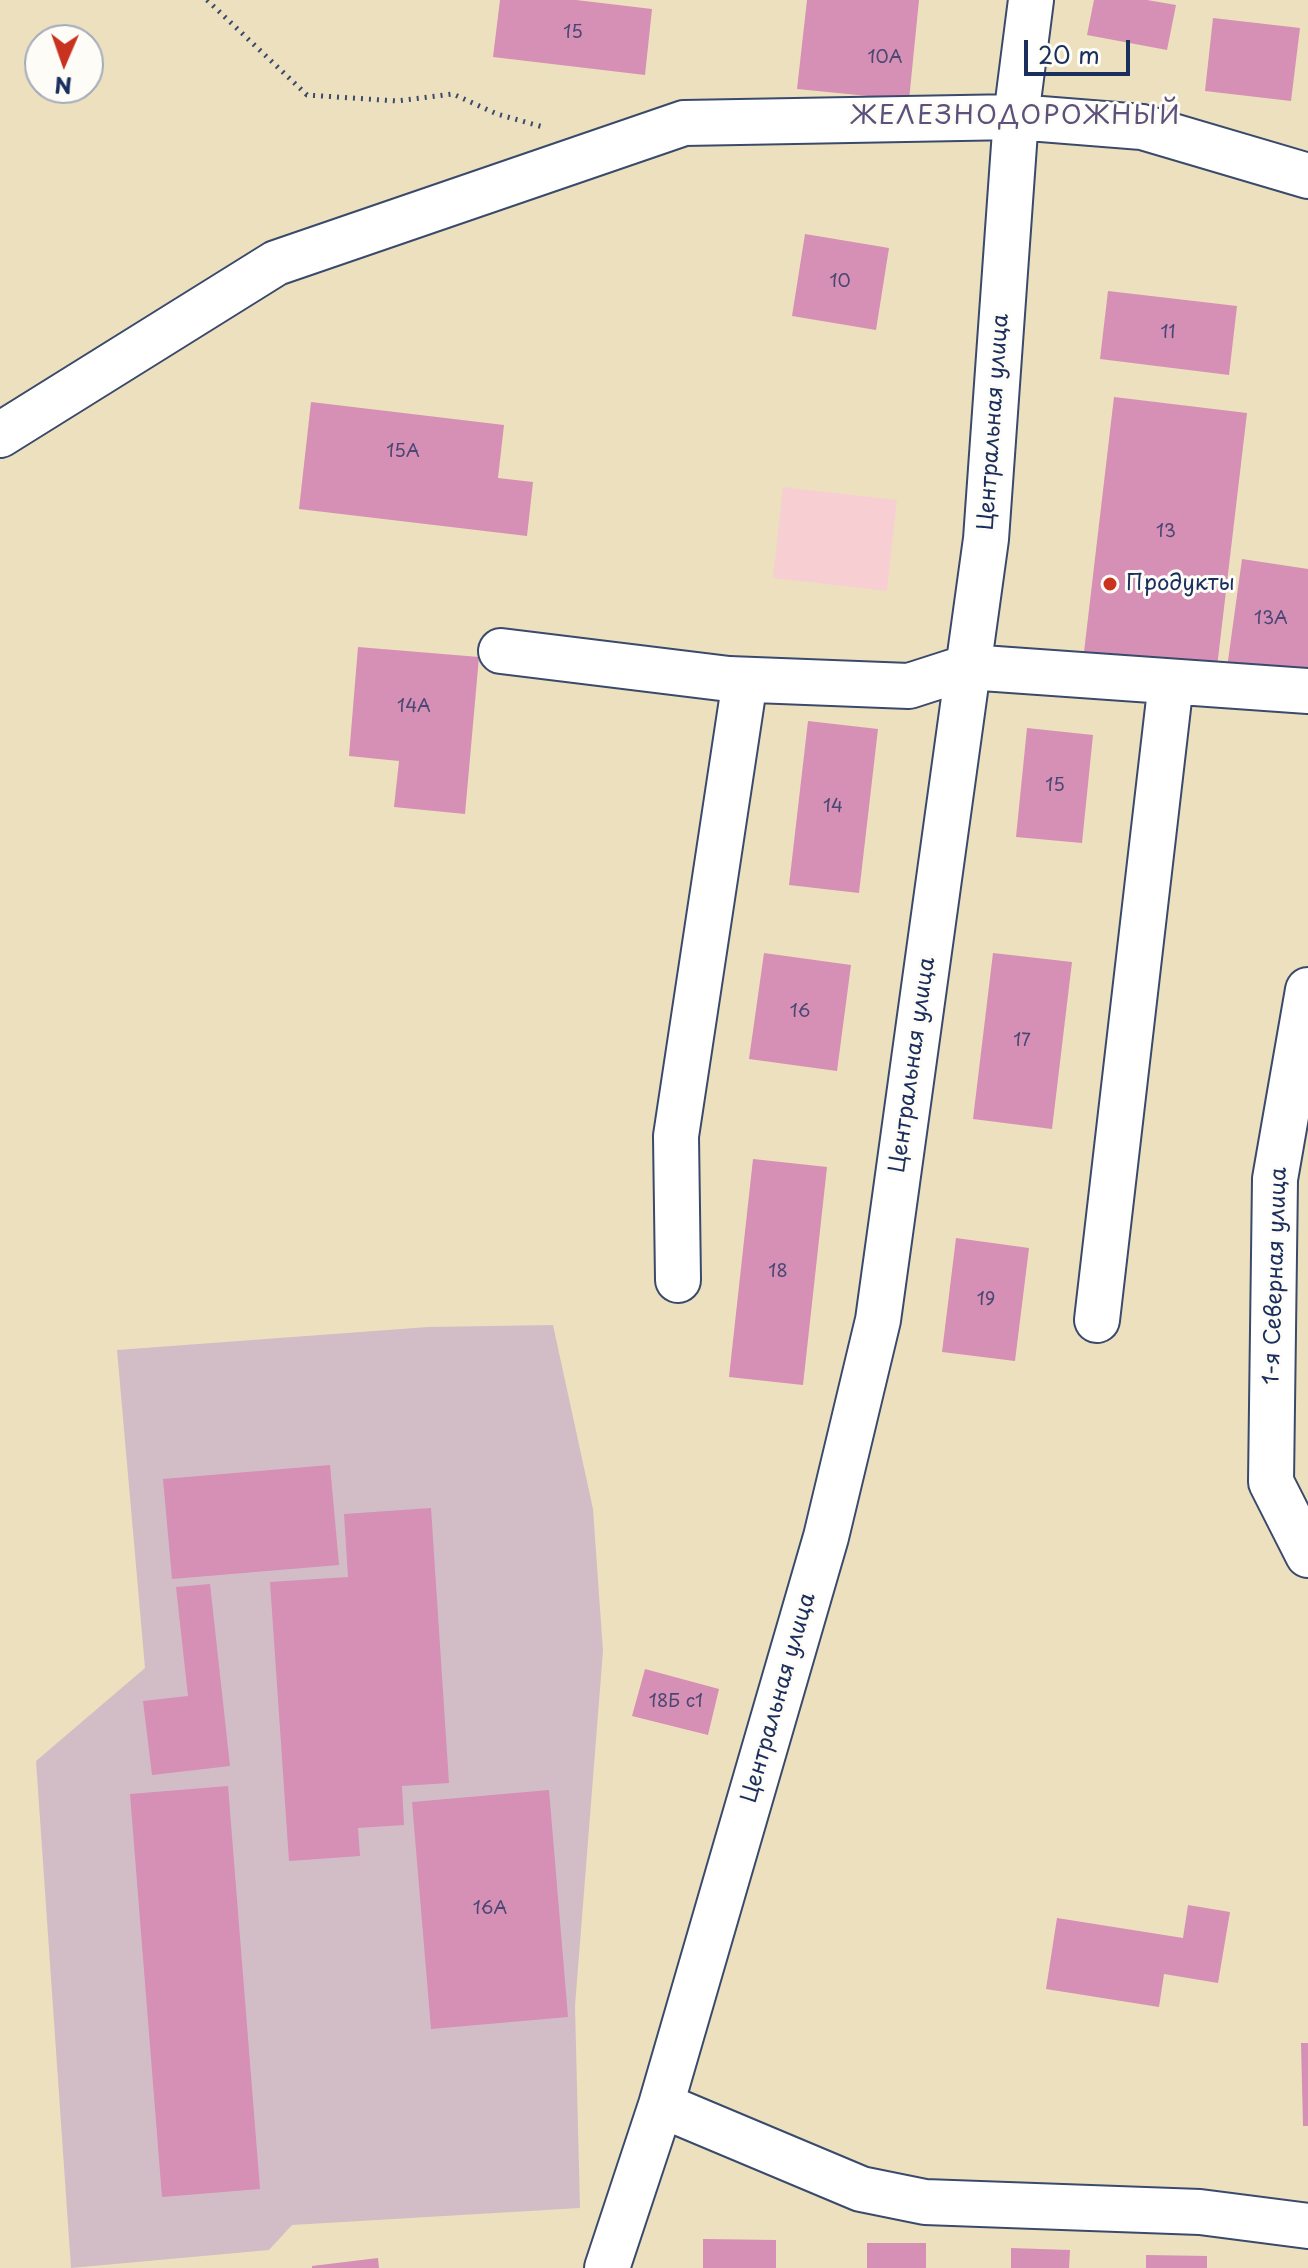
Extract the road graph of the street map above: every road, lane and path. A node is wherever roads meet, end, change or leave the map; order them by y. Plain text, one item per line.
1 (207, 0) edge
2 (1031, 0) edge
3 (1016, 117) junction
4 (548, 129) dead end
5 (1308, 176) edge
6 (0, 435) edge
7 (501, 651) dead end
8 (968, 667) junction
9 (745, 680) junction
10 (1171, 682) junction
11 (1308, 691) edge
12 (1308, 990) edge
13 (678, 1280) dead end
14 (1097, 1320) dead end
15 (1308, 1555) edge
16 (661, 2105) junction
17 (1308, 2226) edge
18 (607, 2268) edge

1 - 4 path
2 - 3 street, Центральная улица
3 - 5 street
3 - 6 street
3 - 8 street, Центральная улица
7 - 9 street
8 - 9 street
8 - 10 street
8 - 16 street, Центральная улица
9 - 13 street
10 - 11 street
10 - 14 street
12 - 15 street, 1-я Северная улица
16 - 17 street
16 - 18 street, Центральная улица

